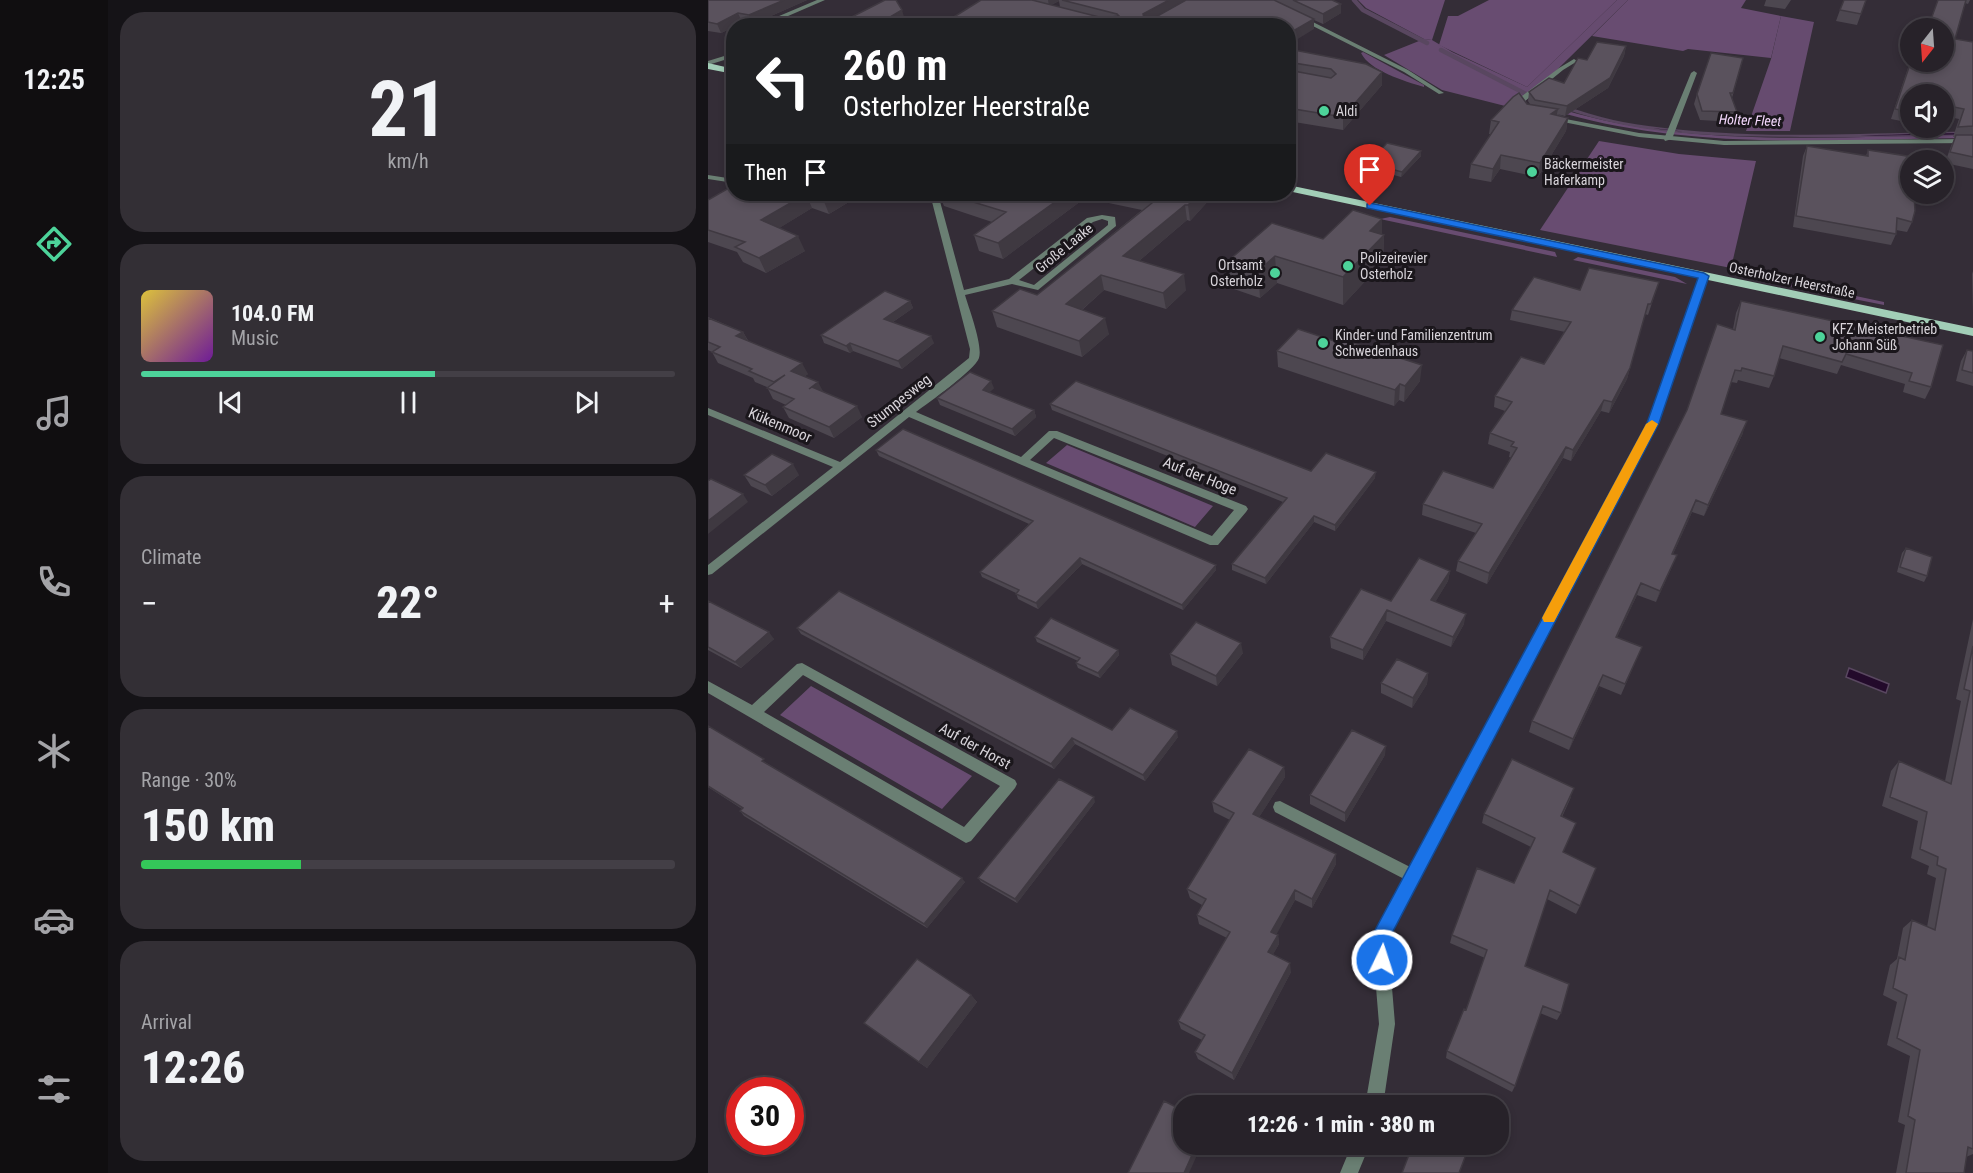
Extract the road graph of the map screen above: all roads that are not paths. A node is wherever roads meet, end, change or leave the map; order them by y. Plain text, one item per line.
1 (822, 0) edge
2 (1291, 13) edge
3 (778, 18) edge
4 (726, 58) edge
5 (1574, 60) edge
6 (708, 65) edge
7 (726, 70) edge
8 (1694, 73) dead end
9 (1441, 93) dead end
10 (1670, 133) junction
11 (1973, 141) edge
12 (708, 177) edge
13 (726, 180) edge
14 (1296, 190) edge
15 (936, 201) edge
16 (1704, 276) junction
17 (1012, 281) junction
18 (961, 293) junction
19 (1973, 332) edge
20 (708, 411) edge
21 (908, 413) junction
22 (1023, 461) junction
23 (840, 466) junction
24 (708, 571) edge
25 (708, 686) edge
26 (754, 712) junction
27 (1280, 807) dead end
28 (1413, 876) junction
29 (1376, 1095) edge
30 (1356, 1155) edge
31 (1349, 1173) edge

1 - 3 street
2 - 9 street
4 - 6 street
5 - 10 street
6 - 7 main road
8 - 10 street
10 - 11 street
12 - 13 street
14 - 16 main road, Osterholzer Heerstraße
15 - 18 street, Stumpesweg
16 - 19 main road, Osterholzer Heerstraße
16 - 28 street
17 - 17 street, Große Laake
17 - 18 street, Große Laake
18 - 21 street, Stumpesweg
20 - 23 street, Kükenmoor
21 - 22 street, Auf der Hoge
21 - 23 street, Stumpesweg
22 - 22 street, Auf der Hoge
23 - 24 street, Stumpesweg
25 - 26 street, Auf der Horst
26 - 26 street, Auf der Horst
27 - 28 street
28 - 29 street
30 - 31 street

